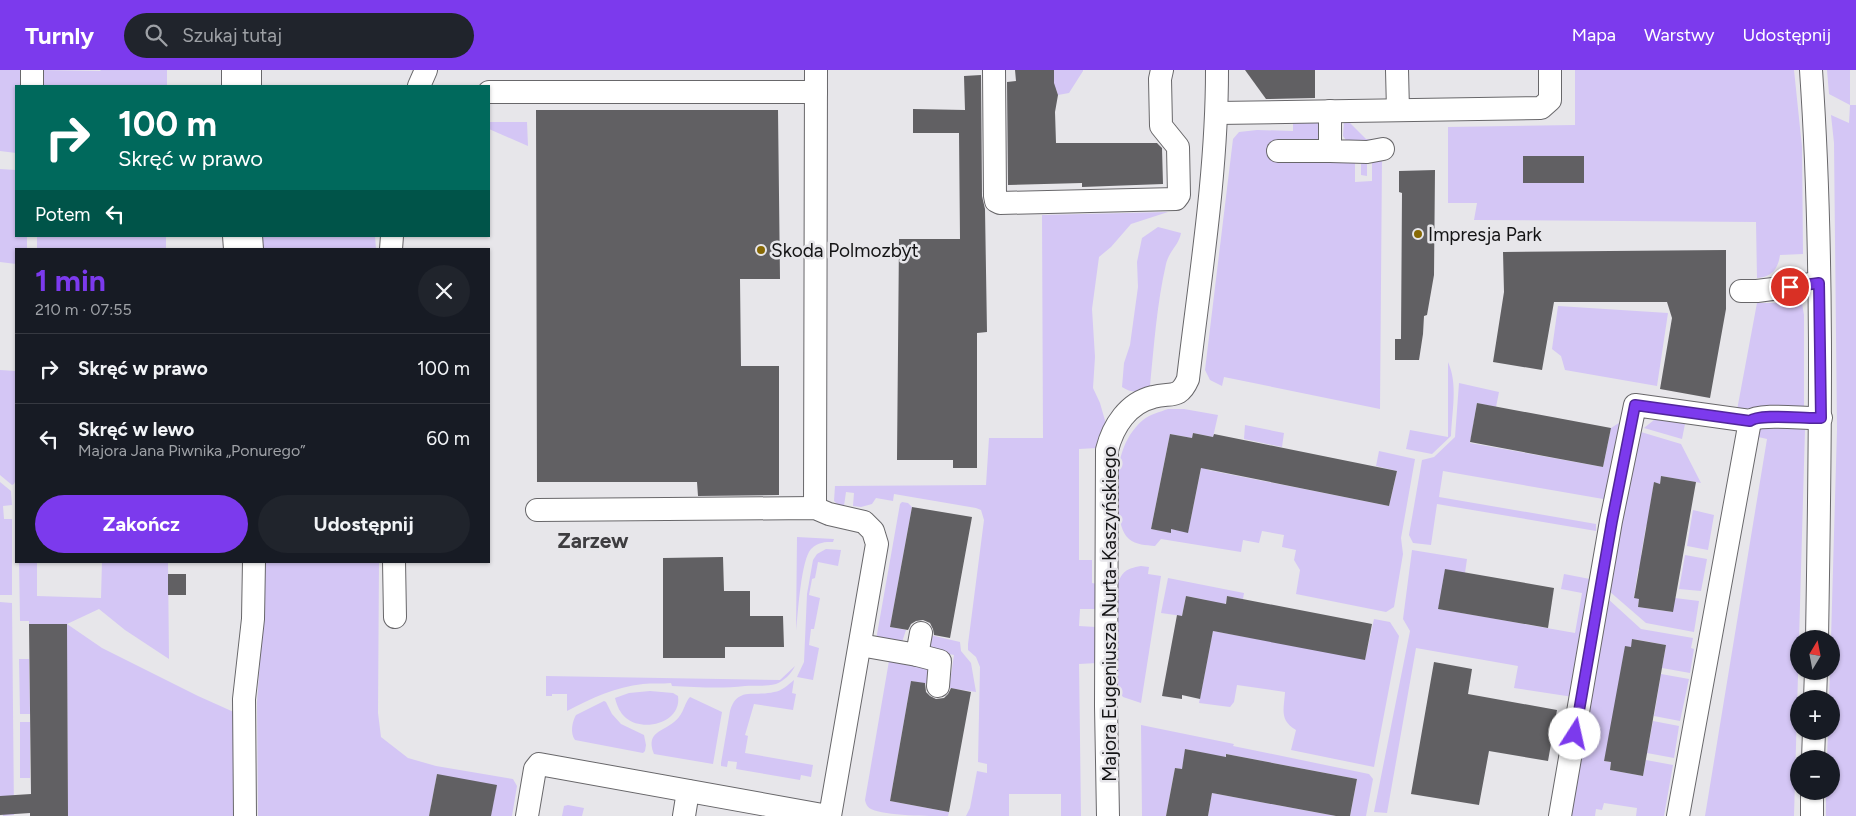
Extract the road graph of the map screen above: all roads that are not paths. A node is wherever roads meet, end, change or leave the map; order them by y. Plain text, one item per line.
1 (32, 70) edge
2 (233, 70) edge
3 (250, 70) edge
4 (426, 70) edge
5 (994, 70) edge
6 (1162, 70) edge
7 (1217, 70) edge
8 (1397, 70) edge
9 (1550, 70) edge
10 (1811, 70) edge
11 (816, 81) edge
12 (32, 85) edge
13 (233, 85) edge
14 (250, 85) edge
15 (419, 85) edge
16 (490, 92) edge
17 (1330, 110) junction
18 (1398, 110) junction
19 (1217, 113) junction
20 (1382, 149) dead end
21 (1278, 151) dead end
22 (1330, 151) junction
23 (1819, 283) junction
24 (1741, 292) dead end
25 (1821, 418) junction
26 (1750, 421) junction
27 (816, 508) junction
28 (537, 510) dead end
29 (394, 563) edge
30 (251, 565) edge
31 (395, 618) dead end
32 (1816, 630) edge
33 (921, 633) dead end
34 (860, 645) junction
35 (917, 655) junction
36 (938, 686) dead end
37 (688, 791) junction
38 (1812, 800) edge
39 (774, 811) edge
40 (245, 816) edge
41 (527, 816) edge
42 (684, 816) edge
43 (829, 816) edge
44 (1108, 816) edge
45 (1560, 816) edge
46 (1678, 816) edge
47 (1812, 816) edge

1 - 12 street
2 - 13 street
3 - 14 street
4 - 15 street
5 - 6 street
7 - 19 street, Majora Eugeniusza Nurta-Kaszyńskiego
8 - 18 street
9 - 18 street
10 - 23 street
11 - 16 street
11 - 27 street
17 - 18 street
17 - 19 street
17 - 22 street
19 - 44 street, Majora Eugeniusza Nurta-Kaszyńskiego
20 - 22 street
21 - 22 street
23 - 24 street
23 - 25 street
25 - 26 street
25 - 32 street
26 - 45 street
26 - 46 street
27 - 28 street
27 - 34 street
29 - 31 street
30 - 40 street
33 - 35 street
34 - 35 street
34 - 43 street
35 - 36 street
37 - 39 street
37 - 41 street
37 - 42 street
38 - 47 street
39 - 43 street

